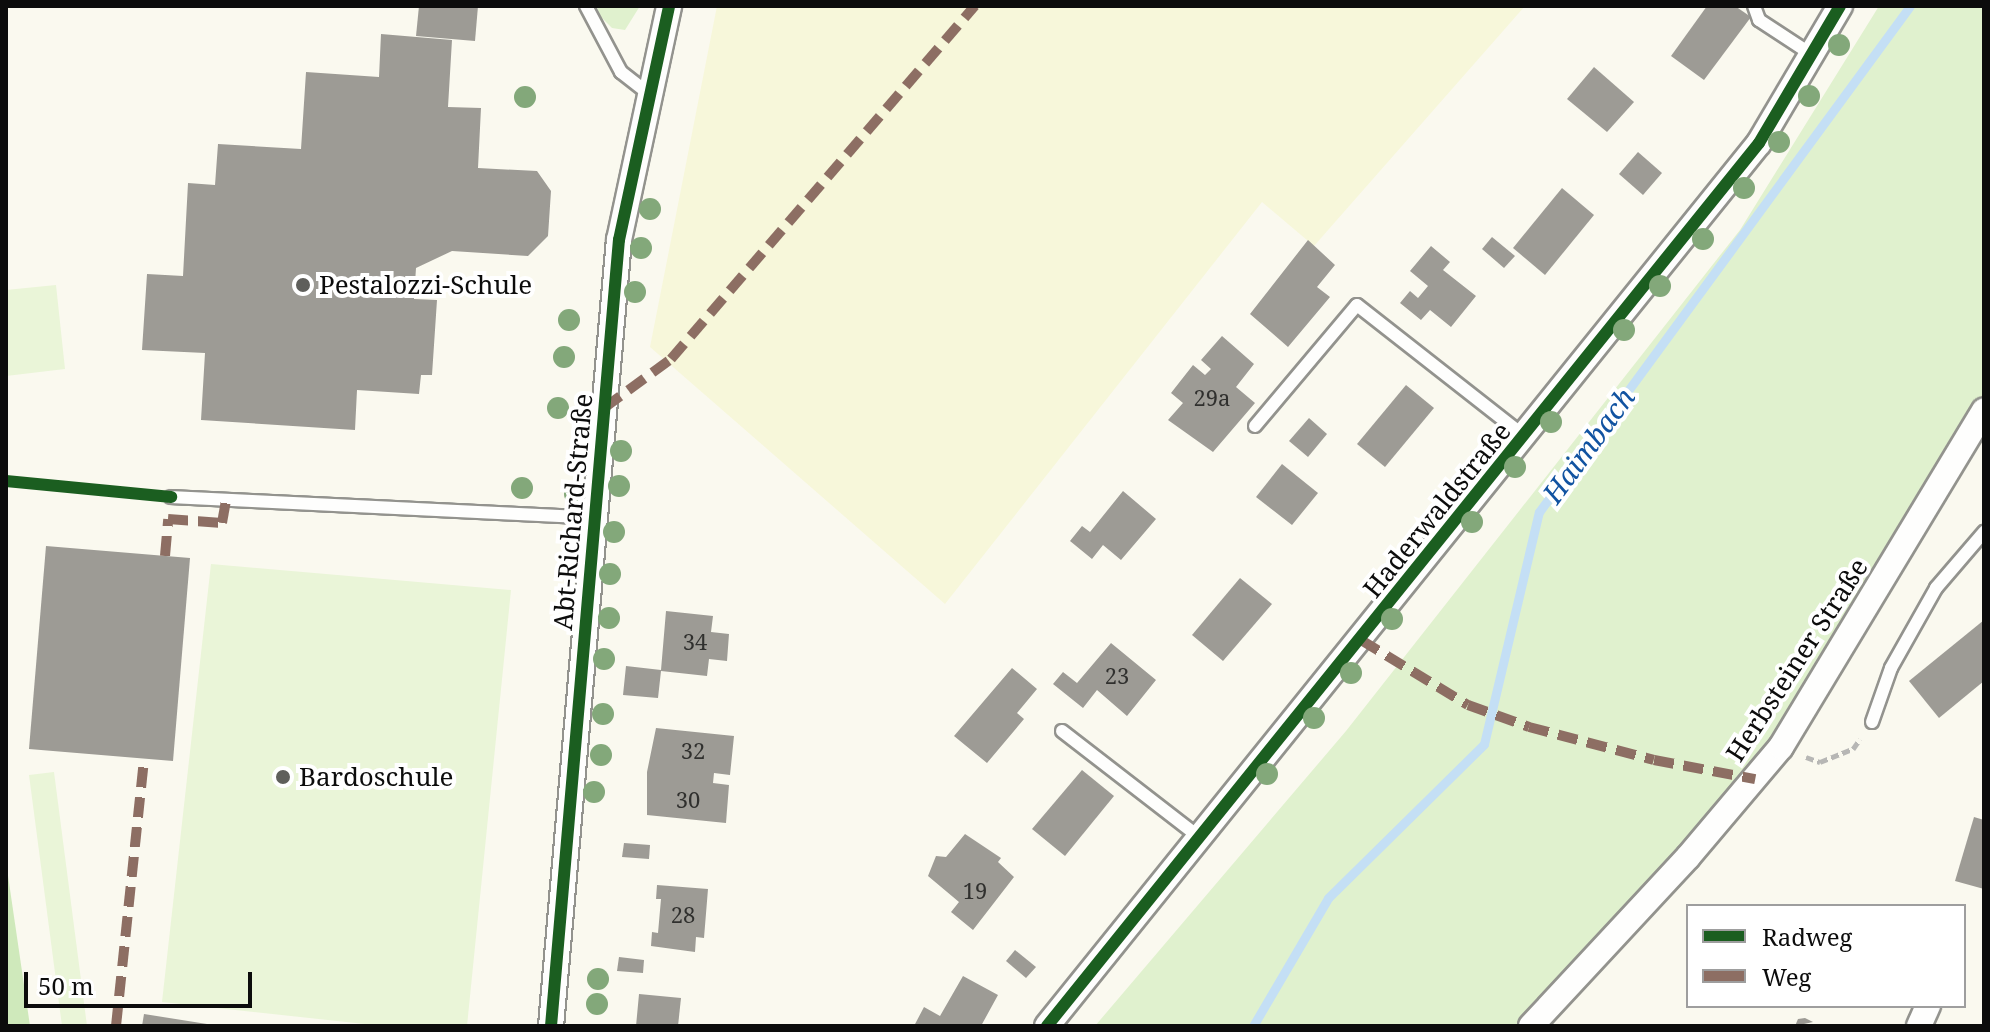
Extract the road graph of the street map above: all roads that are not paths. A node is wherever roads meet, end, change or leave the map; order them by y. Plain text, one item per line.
1 (586, 6) edge
2 (669, 6) edge
3 (1754, 6) edge
4 (1840, 6) edge
5 (1811, 54) junction
6 (652, 96) junction
7 (1984, 410) edge
8 (1255, 426) dead end
9 (1524, 436) junction
10 (171, 497) dead end
11 (594, 518) junction
12 (1984, 532) edge
13 (1872, 722) road end
14 (1062, 731) dead end
15 (1198, 836) junction
16 (551, 1026) edge
17 (1047, 1026) edge
18 (1531, 1026) edge

1 - 6 lane
2 - 6 street, Abt-Richard-Straße
3 - 5 lane
4 - 5 street, Haderwaldstraße
5 - 9 street, Haderwaldstraße
6 - 11 street, Abt-Richard-Straße
7 - 18 street, Herbsteiner Straße
8 - 9 lane
9 - 15 street, Haderwaldstraße
10 - 11 lane
11 - 16 street, Abt-Richard-Straße
12 - 13 lane
14 - 15 lane
15 - 17 street, Haderwaldstraße

